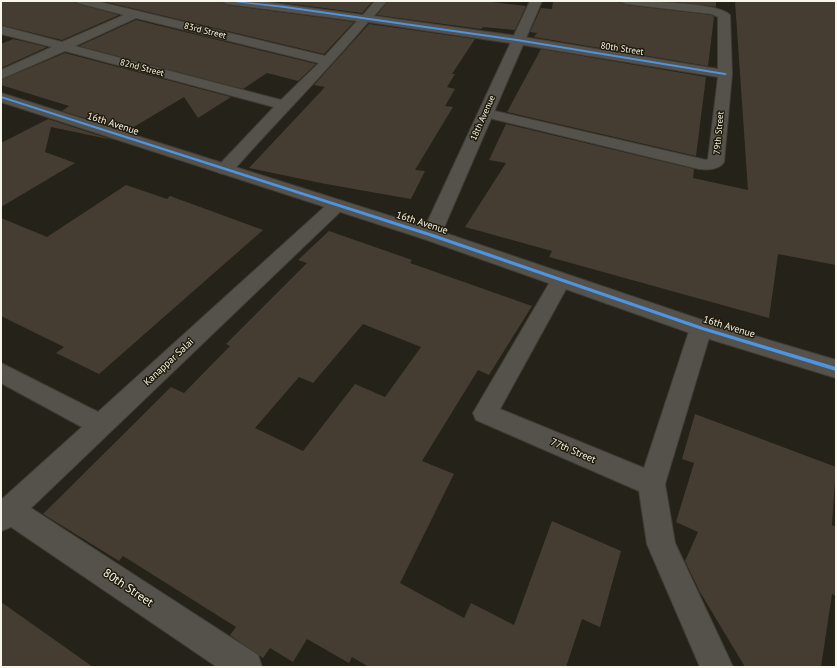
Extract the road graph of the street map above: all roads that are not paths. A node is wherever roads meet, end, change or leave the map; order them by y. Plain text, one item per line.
1 (82, 1) edge
2 (227, 1) edge
3 (381, 1) edge
4 (536, 1) edge
5 (626, 1) edge
6 (135, 14) junction
7 (365, 18) junction
8 (1, 30) edge
9 (516, 40) junction
10 (63, 47) junction
11 (328, 61) junction
12 (724, 74) junction
13 (1, 75) edge
14 (1, 97) edge
15 (284, 105) junction
16 (486, 113) junction
17 (225, 169) junction
18 (337, 205) junction
19 (431, 235) junction
20 (561, 280) junction
21 (701, 328) junction
22 (836, 369) edge
23 (1, 372) edge
24 (101, 425) junction
25 (652, 484) junction
26 (6, 514) edge
27 (246, 667) edge
28 (717, 667) edge

1 - 6 street, 83rd Street
2 - 7 street, 80th Street
3 - 7 street
4 - 9 street, 18th Avenue
5 - 12 street, 79th Street
6 - 10 street
6 - 11 street, 83rd Street
7 - 9 street, 80th Street
7 - 11 street
8 - 10 street, 82nd Street
9 - 12 street, 80th Street
9 - 16 street, 18th Avenue
10 - 13 street
10 - 15 street, 82nd Street
11 - 15 street
12 - 16 street, 79th Street
14 - 17 street, 16th Avenue
15 - 17 street
16 - 19 street, 18th Avenue
17 - 18 street, 16th Avenue
18 - 19 street, 16th Avenue
18 - 24 street, Kanappar Salai
19 - 20 street, 16th Avenue
20 - 21 street, 16th Avenue
20 - 25 street, 77th Street
21 - 22 street, 16th Avenue
21 - 25 street
23 - 24 street
24 - 26 street, Kanappar Salai
25 - 28 street
26 - 27 street, 80th Street

